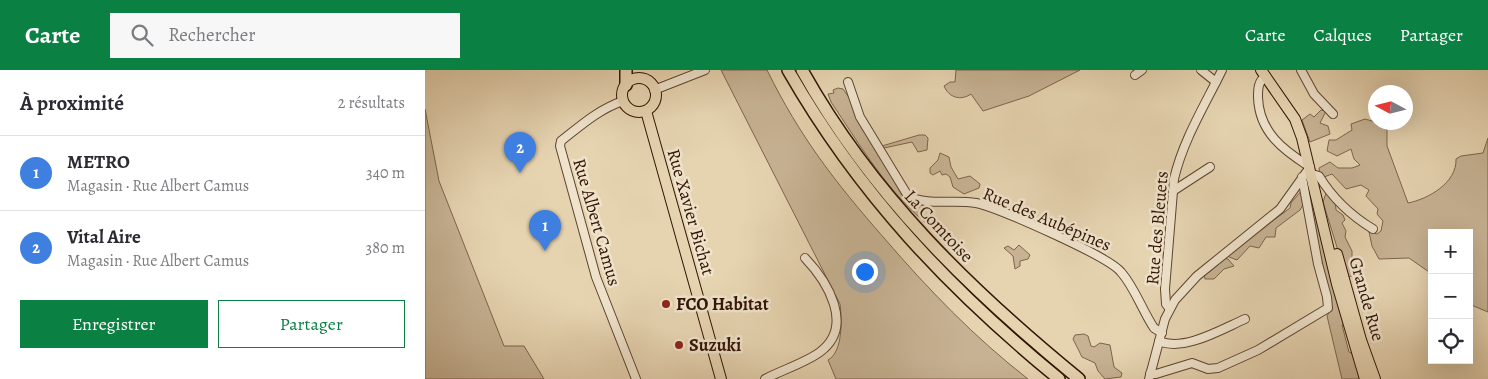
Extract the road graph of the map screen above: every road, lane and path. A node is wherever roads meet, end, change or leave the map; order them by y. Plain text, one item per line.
1 (625, 70) edge
2 (705, 70) edge
3 (788, 70) edge
4 (802, 70) edge
5 (1143, 70) edge
6 (1201, 70) edge
7 (1222, 70) edge
8 (1301, 70) edge
9 (1263, 73) edge
10 (1135, 75) dead end
11 (848, 82) dead end
12 (1216, 82) junction
13 (626, 85) junction
14 (655, 90) junction
15 (623, 101) junction
16 (646, 111) junction
17 (1333, 114) dead end
18 (1210, 167) dead end
19 (1308, 173) junction
20 (1173, 191) junction
21 (1327, 229) junction
22 (1373, 229) dead end
23 (805, 258) dead end
24 (1169, 308) junction
25 (1245, 319) dead end
26 (1161, 337) junction
27 (1149, 376) edge
28 (636, 379) edge
29 (721, 379) edge
30 (765, 379) edge
31 (1059, 379) edge
32 (1079, 379) edge
33 (1365, 379) edge
34 (1375, 379) edge

1 - 13 highway
2 - 14 street
3 - 31 highway, La Comtoise
4 - 32 highway, La Comtoise
5 - 10 street
6 - 12 street
7 - 12 street, Rue des Bleuets
8 - 17 street
9 - 19 main road
9 - 19 street
11 - 26 street, Rue des Aubépines
12 - 20 street, Rue des Bleuets
13 - 14 main road
13 - 15 main road
14 - 16 main road
15 - 16 main road
15 - 28 street, Rue Albert Camus
16 - 29 main road, Rue Xavier Bichat
18 - 20 street
19 - 21 main road
19 - 22 street
19 - 24 street
19 - 27 street
20 - 24 street, Rue des Bleuets
21 - 33 main road, Grande Rue
21 - 34 main road, Grande Rue
23 - 30 street
24 - 26 street
25 - 26 street
26 - 27 street

